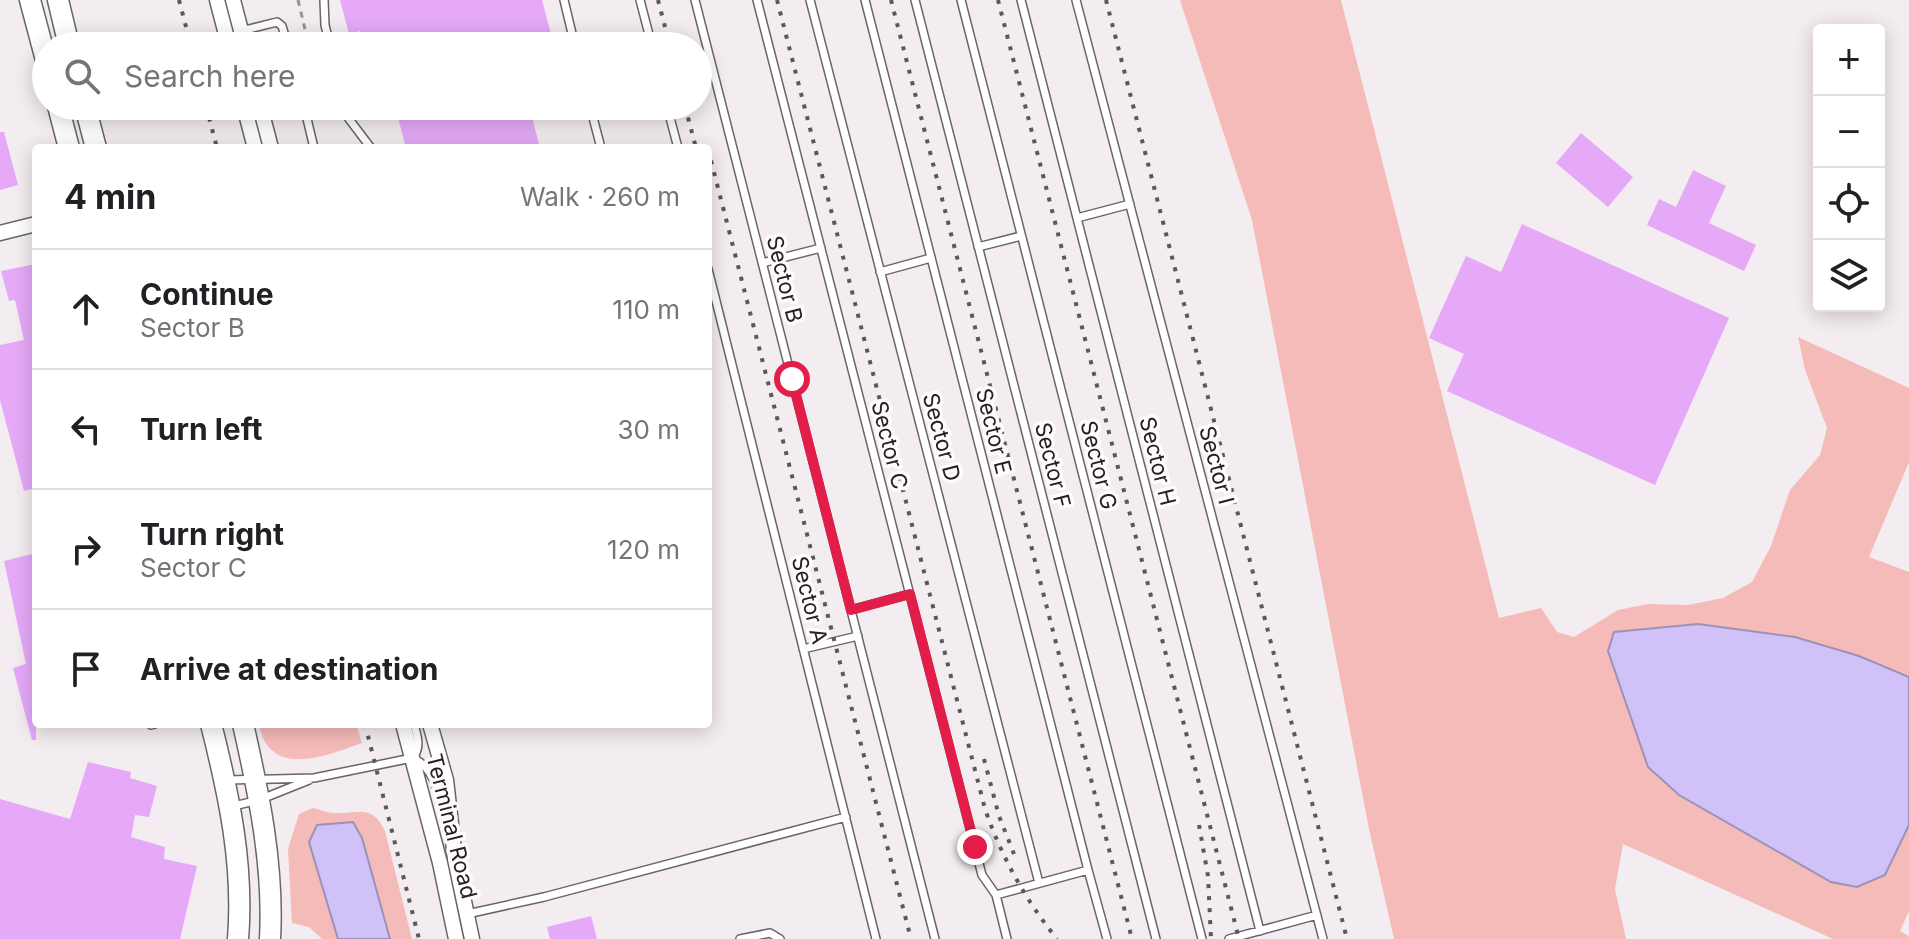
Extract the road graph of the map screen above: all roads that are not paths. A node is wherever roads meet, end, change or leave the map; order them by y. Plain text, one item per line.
1 (30, 0) edge
2 (58, 0) edge
3 (217, 0) edge
4 (233, 0) edge
5 (324, 0) edge
6 (564, 0) edge
7 (640, 0) edge
8 (695, 0) edge
9 (757, 0) edge
10 (810, 0) edge
11 (865, 0) edge
12 (915, 0) edge
13 (961, 0) edge
14 (1021, 0) edge
15 (1076, 0) edge
16 (39, 32) edge
17 (66, 32) edge
18 (225, 32) edge
19 (241, 32) edge
20 (256, 32) edge
21 (285, 32) edge
22 (327, 32) edge
23 (572, 32) edge
24 (648, 32) edge
25 (703, 32) edge
26 (712, 67) edge
27 (62, 120) edge
28 (89, 120) edge
29 (248, 120) edge
30 (264, 120) edge
31 (307, 120) edge
32 (350, 120) edge
33 (594, 120) edge
34 (671, 120) edge
35 (68, 144) edge
36 (95, 144) edge
37 (254, 144) edge
38 (270, 144) edge
39 (313, 144) edge
40 (368, 144) edge
41 (600, 144) edge
42 (677, 144) edge
43 (1130, 204) junction
44 (1077, 218) junction
45 (32, 225) edge
46 (0, 233) edge
47 (1021, 236) junction
48 (978, 247) junction
49 (821, 248) junction
50 (931, 258) junction
51 (762, 263) junction
52 (880, 272) junction
53 (712, 285) edge
54 (910, 594) junction
55 (851, 610) junction
56 (858, 636) junction
57 (803, 649) junction
58 (212, 728) edge
59 (244, 728) edge
60 (404, 728) edge
61 (415, 728) edge
62 (431, 728) edge
63 (412, 758) junction
64 (314, 778) junction
65 (255, 779) junction
66 (225, 781) junction
67 (259, 800) junction
68 (230, 807) junction
69 (846, 817) junction
70 (455, 859) junction
71 (1088, 870) junction
72 (1039, 883) junction
73 (996, 895) junction
74 (467, 914) junction
75 (1317, 915) junction
76 (1260, 931) junction
77 (238, 939) edge
78 (270, 939) edge
79 (456, 939) edge
80 (472, 939) edge
81 (740, 939) edge
82 (780, 939) edge
83 (876, 939) edge
84 (935, 939) edge
85 (1007, 939) edge
86 (1107, 939) edge
87 (1156, 939) edge
88 (1202, 939) edge
89 (1229, 939) edge
90 (1323, 939) edge

1 - 16 main road
2 - 17 main road
3 - 18 street
4 - 19 street
5 - 22 lane
6 - 23 lane
7 - 24 lane
8 - 25 lane, Sector B
9 - 49 lane, Sector C
10 - 52 lane, Sector D
11 - 50 lane, Sector E
12 - 48 lane, Sector F
13 - 47 lane, Sector G
14 - 44 lane, Sector H
15 - 43 lane, Sector I
20 - 21 lane
26 - 51 lane, Sector B
27 - 35 main road
28 - 36 main road
29 - 37 street
30 - 38 street
31 - 39 lane
32 - 40 lane
33 - 41 lane
34 - 42 lane
43 - 44 lane
43 - 75 lane, Sector I
44 - 76 lane, Sector H
45 - 46 street
47 - 48 lane
47 - 88 lane, Sector G
48 - 87 lane, Sector F
49 - 51 lane
49 - 54 lane, Sector C
50 - 52 lane
50 - 71 lane, Sector E
51 - 55 lane, Sector B
52 - 72 lane, Sector D
53 - 57 lane, Sector A
54 - 55 lane
54 - 73 lane, Sector C
55 - 56 lane, Sector B
56 - 57 lane
56 - 84 lane, Sector B
57 - 69 lane, Sector A
58 - 66 main road
59 - 65 main road
60 - 63 street, Terminal Road
61 - 63 lane
62 - 70 street
63 - 64 lane
63 - 70 lane
63 - 79 street, Terminal Road
64 - 65 lane
64 - 67 lane
65 - 66 lane
65 - 67 main road
66 - 68 main road
67 - 68 lane
67 - 78 main road
68 - 77 main road
69 - 74 lane
69 - 83 lane, Sector A
70 - 74 street
71 - 72 lane
71 - 86 lane, Sector E
72 - 73 lane
73 - 85 lane, Sector C
74 - 80 street
75 - 76 lane
75 - 90 lane, Sector I
76 - 89 lane
81 - 82 lane

